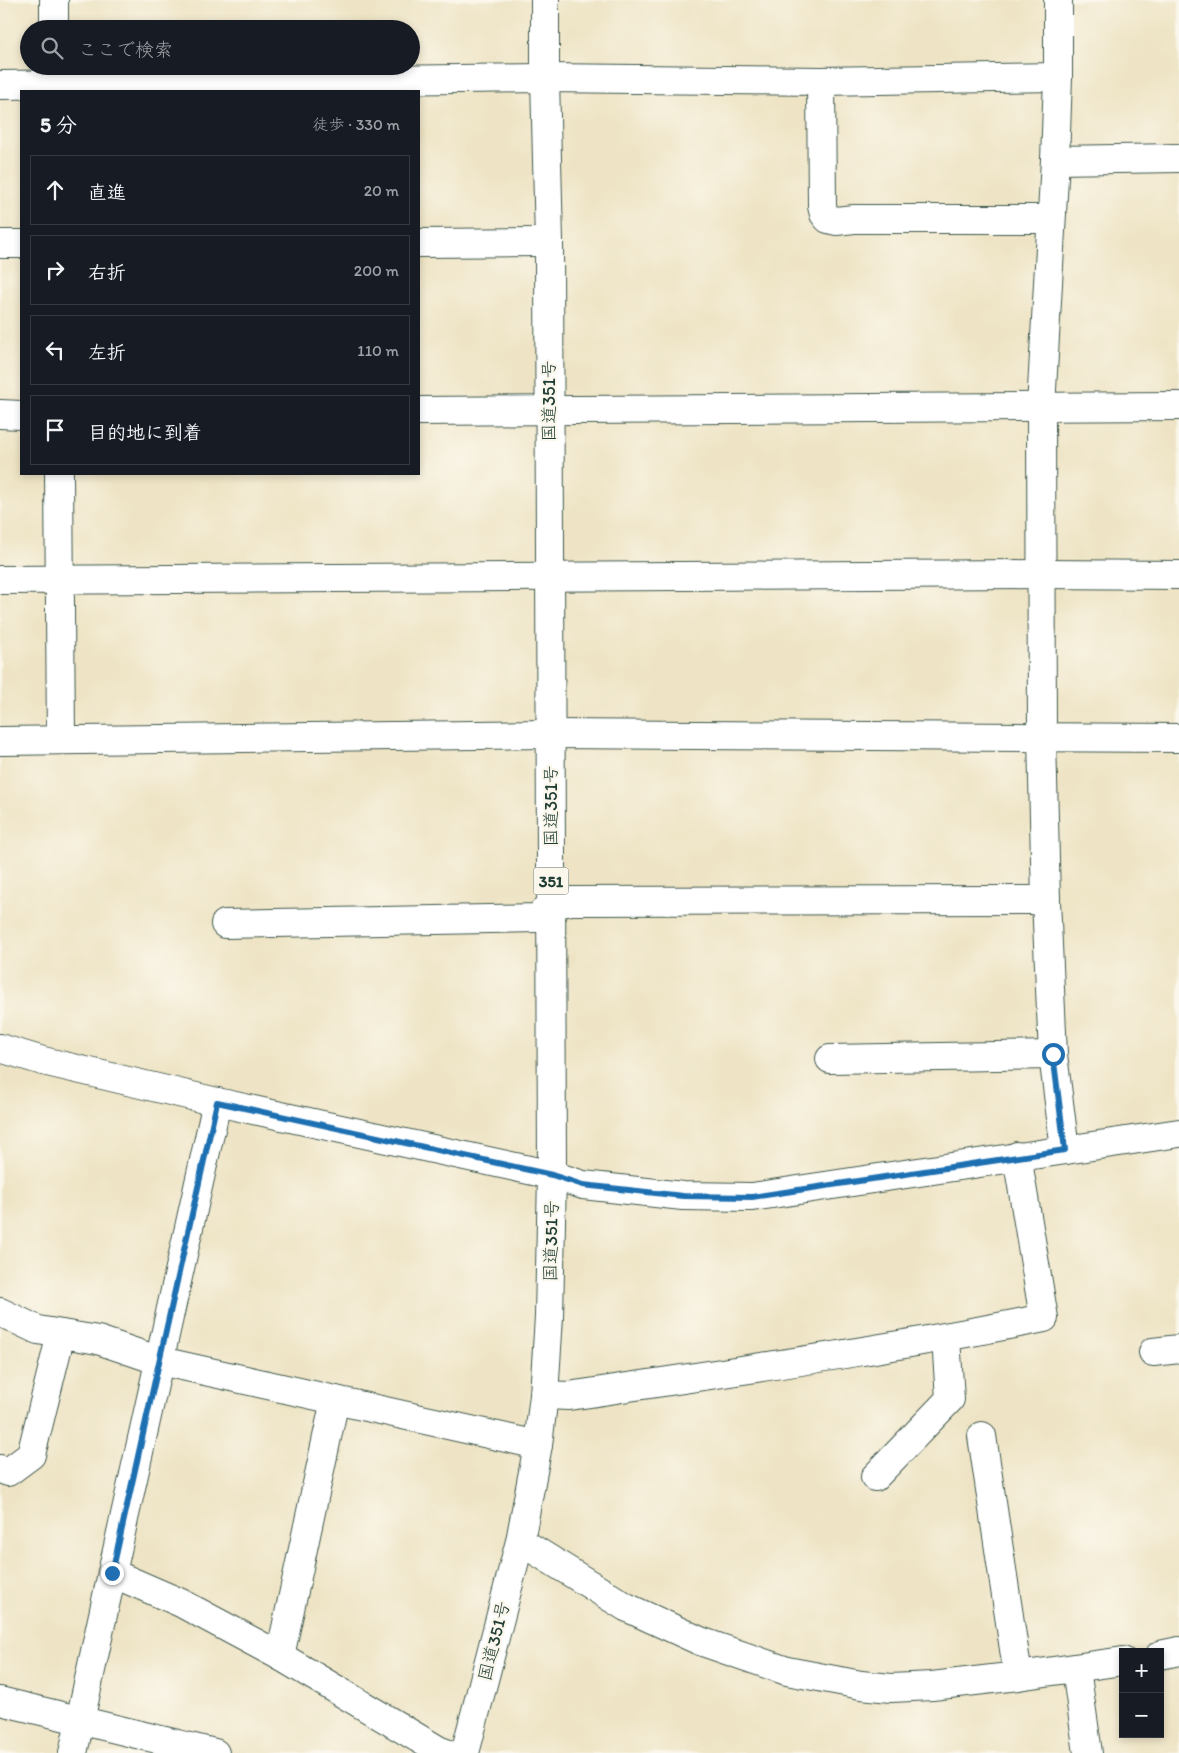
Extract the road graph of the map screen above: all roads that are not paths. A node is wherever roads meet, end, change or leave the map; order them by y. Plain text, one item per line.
1 (54, 0) edge
2 (545, 0) edge
3 (1058, 0) edge
4 (54, 20) edge
5 (1058, 77) junction
6 (545, 78) junction
7 (53, 80) edge
8 (821, 80) junction
9 (0, 85) edge
10 (1179, 158) edge
11 (1054, 160) junction
12 (1050, 219) junction
13 (549, 242) junction
14 (420, 243) edge
15 (0, 244) edge
16 (20, 244) edge
17 (1179, 406) edge
18 (1041, 407) junction
19 (548, 410) junction
20 (420, 411) edge
21 (0, 414) edge
22 (20, 415) edge
23 (59, 475) edge
24 (1042, 574) junction
25 (1179, 575) edge
26 (550, 576) junction
27 (59, 579) junction
28 (0, 580) edge
29 (550, 734) junction
30 (1042, 738) junction
31 (1179, 738) edge
32 (61, 740) junction
33 (0, 742) edge
34 (1046, 900) junction
35 (551, 905) junction
36 (225, 924) dead end
37 (0, 1048) edge
38 (1053, 1054) junction
39 (830, 1059) dead end
40 (217, 1102) junction
41 (1179, 1133) edge
42 (1065, 1150) junction
43 (1017, 1156) junction
44 (552, 1175) junction
45 (0, 1312) edge
46 (61, 1334) junction
47 (946, 1338) junction
48 (160, 1361) junction
49 (544, 1395) junction
50 (335, 1400) junction
51 (982, 1436) dead end
52 (538, 1445) junction
53 (0, 1469) edge
54 (875, 1476) dead end
55 (520, 1541) junction
56 (112, 1573) junction
57 (1179, 1651) edge
58 (1164, 1653) edge
59 (280, 1656) junction
60 (1119, 1662) edge
61 (1076, 1669) junction
62 (1018, 1676) junction
63 (0, 1701) edge
64 (81, 1720) junction
65 (73, 1753) edge
66 (215, 1753) edge
67 (446, 1753) edge
68 (465, 1753) edge
69 (1088, 1753) edge

1 - 4 main road
2 - 6 main road, 国道351号 / 351
3 - 5 main road
5 - 8 main road
5 - 11 main road
6 - 7 main road
6 - 8 main road
6 - 13 main road, 国道351号 / 351
7 - 9 main road
8 - 12 main road
10 - 11 main road
11 - 12 main road
12 - 18 main road
13 - 14 main road
13 - 19 main road, 国道351号 / 351
15 - 16 main road
17 - 18 main road
18 - 19 main road
18 - 24 main road
19 - 20 main road
19 - 26 main road, 国道351号 / 351
21 - 22 main road
23 - 27 main road
24 - 25 main road
24 - 26 main road
24 - 30 main road
26 - 27 main road
26 - 29 main road, 国道351号 / 351
27 - 28 main road
27 - 32 main road
29 - 30 main road
29 - 32 main road
29 - 35 main road, 国道351号 / 351
30 - 31 main road
30 - 34 main road
32 - 33 main road
34 - 35 main road
34 - 38 main road
35 - 36 main road
35 - 44 main road, 国道351号 / 351
37 - 40 main road
38 - 39 main road
38 - 42 main road
40 - 44 main road
40 - 48 main road
41 - 42 main road
42 - 43 main road
43 - 44 main road
43 - 47 main road
44 - 49 main road, 国道351号 / 351
45 - 46 main road
46 - 48 main road
46 - 53 main road
47 - 49 main road
47 - 54 main road
48 - 50 main road
48 - 56 main road
49 - 52 main road, 国道351号 / 351
50 - 52 main road
50 - 59 main road
51 - 62 main road
52 - 55 main road, 国道351号 / 351
55 - 62 main road
55 - 68 main road, 国道351号 / 351
56 - 59 main road
56 - 64 main road
57 - 58 main road
59 - 67 main road
60 - 61 main road
61 - 62 main road
61 - 69 main road
63 - 64 main road
64 - 65 main road
64 - 66 main road

